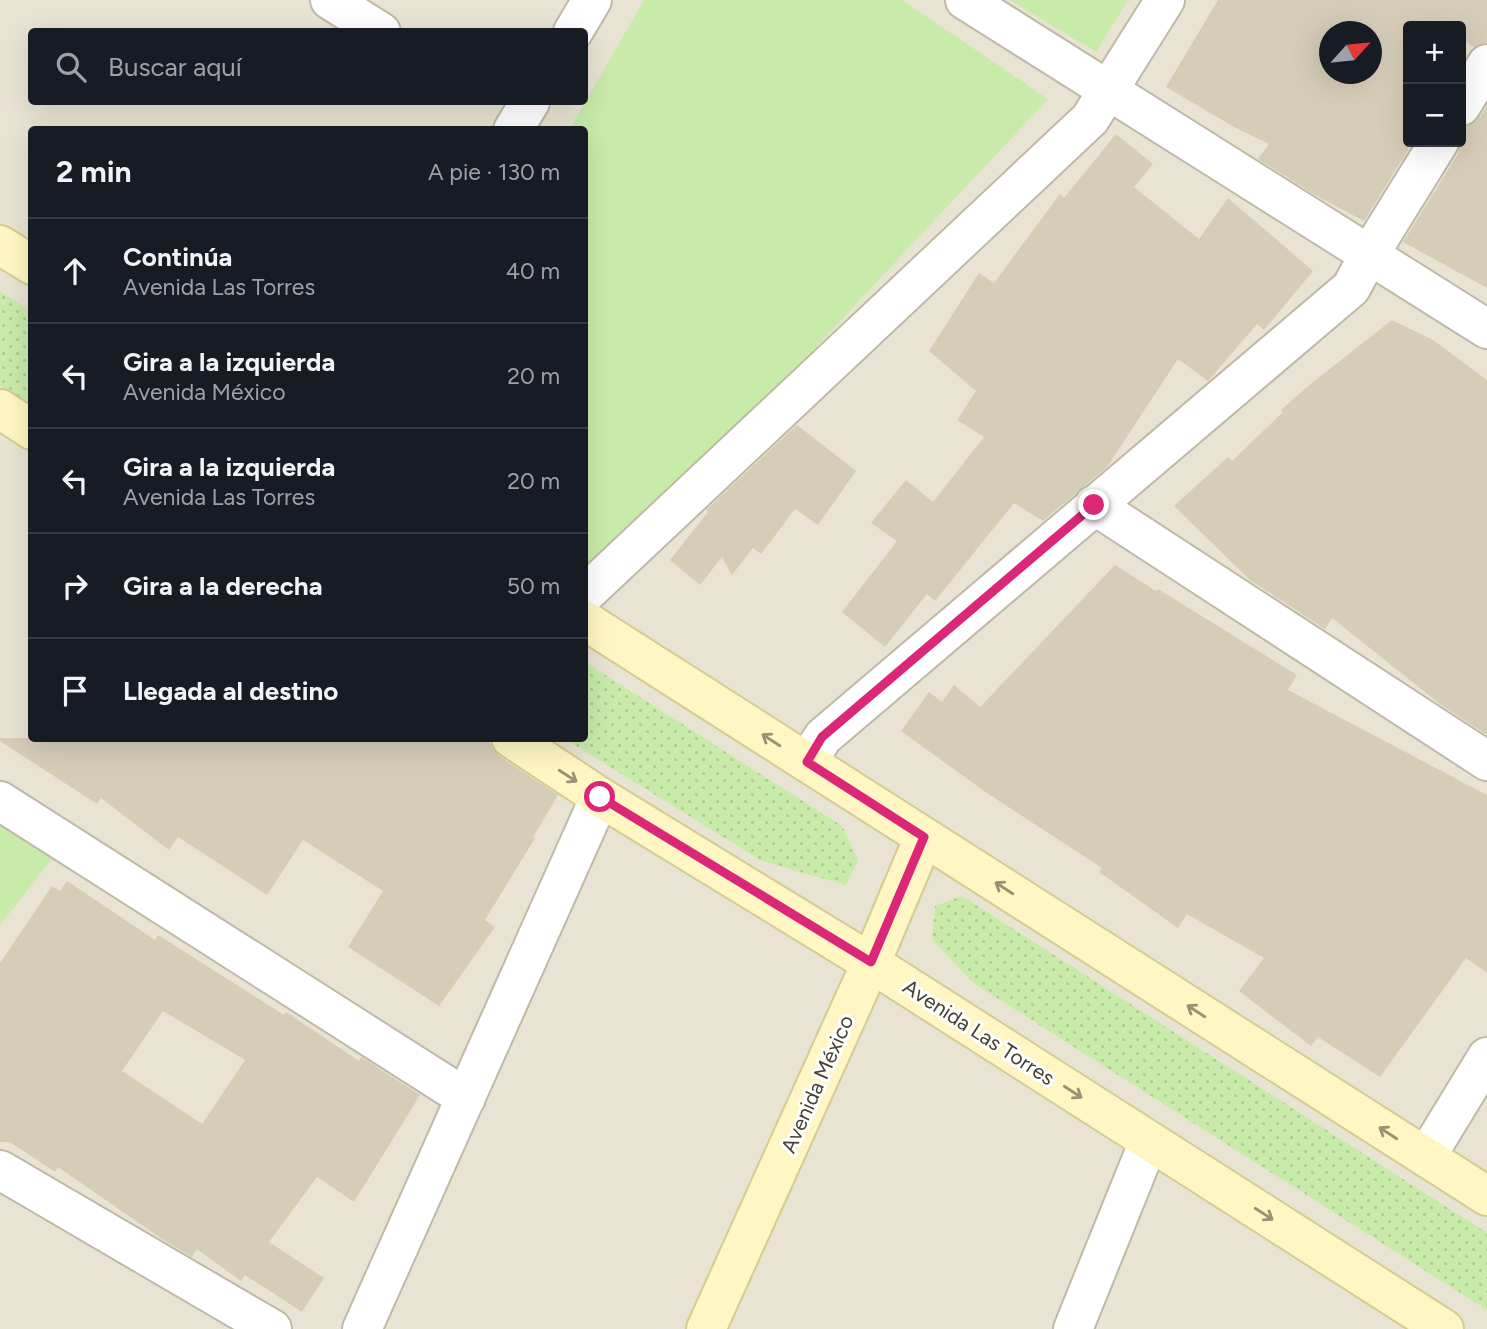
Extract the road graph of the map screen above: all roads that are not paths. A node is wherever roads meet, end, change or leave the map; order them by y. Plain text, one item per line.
1 (330, 0) edge
2 (592, 0) edge
3 (965, 0) edge
4 (1165, 0) edge
5 (375, 28) edge
6 (575, 28) edge
7 (1487, 64) edge
8 (1110, 91) junction
9 (1466, 98) edge
10 (1436, 147) edge
11 (0, 245) edge
12 (1368, 255) junction
13 (28, 262) edge
14 (1487, 329) edge
15 (0, 409) edge
16 (28, 427) edge
17 (1094, 505) junction
18 (588, 591) edge
19 (588, 623) edge
20 (517, 742) edge
21 (1487, 761) edge
22 (807, 762) junction
23 (600, 797) junction
24 (0, 801) edge
25 (924, 837) junction
26 (871, 962) junction
27 (1487, 1058) edge
28 (466, 1098) junction
29 (1149, 1141) junction
30 (1426, 1157) junction
31 (0, 1170) edge
32 (1487, 1196) edge
33 (272, 1329) edge
34 (362, 1329) edge
35 (706, 1329) edge
36 (1073, 1329) edge
37 (1444, 1329) edge

1 - 5 street
2 - 6 street
3 - 8 street
4 - 8 street
7 - 9 street
8 - 12 street
8 - 18 street
10 - 12 street
11 - 13 street
12 - 14 street
12 - 17 street
15 - 16 street
17 - 21 street
17 - 22 street
22 -> 19 street
20 -> 23 street, Avenida Las Torres
22 - 25 street
23 - 26 street, Avenida Las Torres
23 - 28 street
24 - 28 street
25 - 26 street, Avenida México
30 -> 25 street
26 -> 29 street, Avenida Las Torres
26 - 35 street, Avenida México
27 - 30 street
28 - 34 street
29 - 36 street
29 -> 37 street, Avenida Las Torres
30 - 32 street
31 - 33 street

